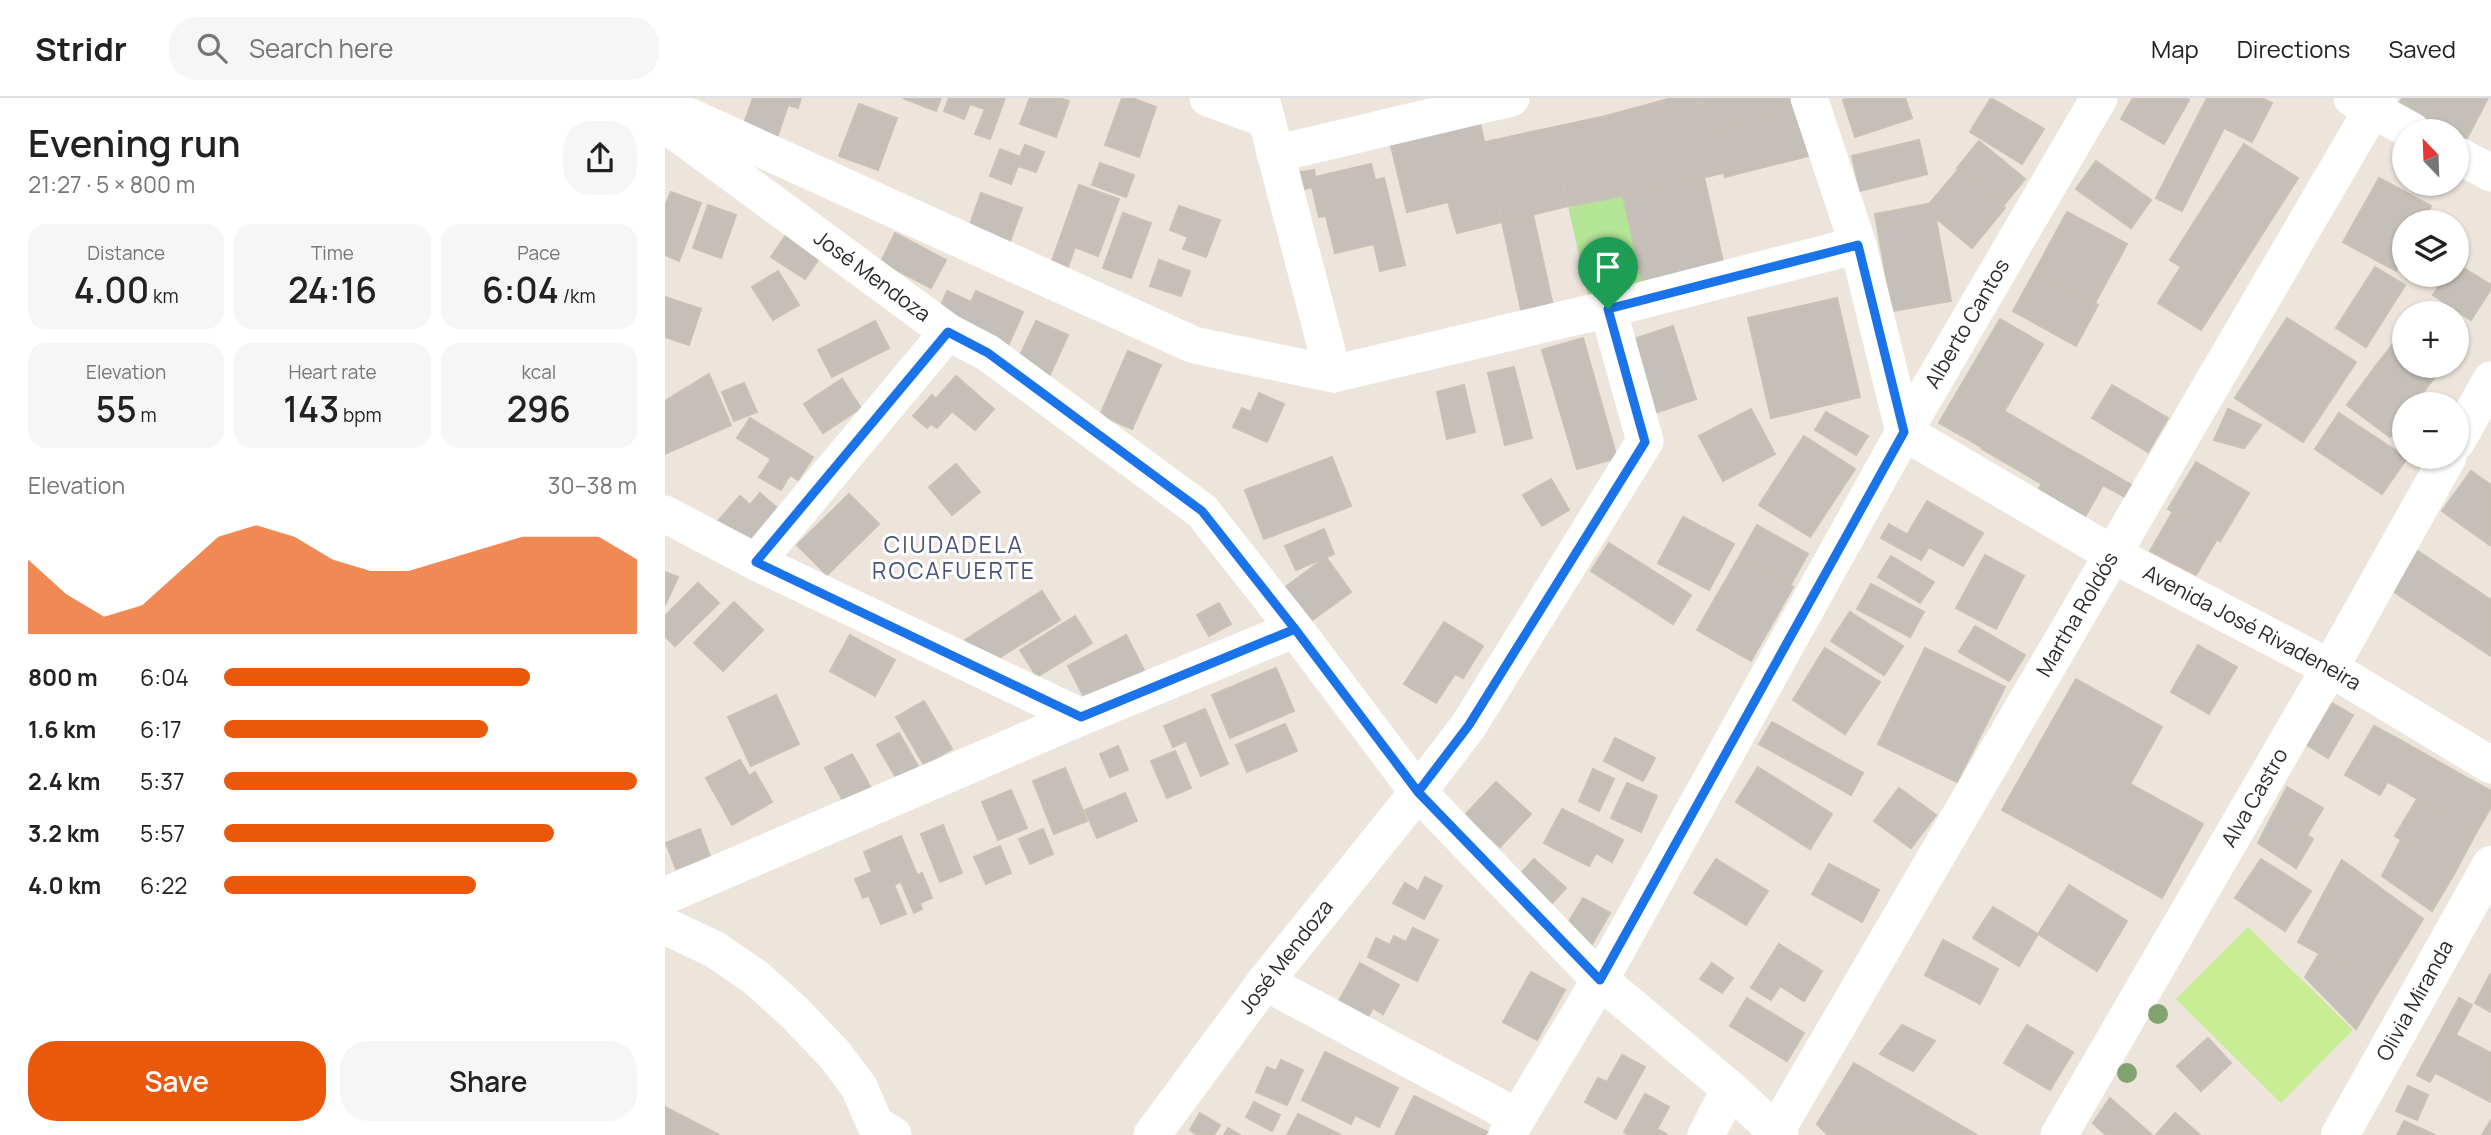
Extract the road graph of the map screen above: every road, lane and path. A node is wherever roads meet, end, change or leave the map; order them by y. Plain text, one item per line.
1 (1208, 98) edge
2 (1510, 98) edge
3 (1809, 98) edge
4 (2099, 98) edge
5 (2368, 102) edge
6 (665, 105) edge
7 (1263, 108) edge
8 (2394, 119) edge
9 (665, 124) edge
10 (1275, 154) junction
11 (2469, 161) edge
12 (2491, 173) edge
13 (1858, 245) junction
14 (1608, 309) junction
15 (948, 332) junction
16 (1333, 374) junction
17 (2491, 380) edge
18 (2469, 419) edge
19 (1904, 432) junction
20 (2441, 469) edge
21 (665, 514) edge
22 (2114, 555) junction
23 (756, 562) junction
24 (1295, 629) junction
25 (2330, 668) junction
26 (1081, 717) junction
27 (2491, 765) edge
28 (1418, 792) junction
29 (2491, 865) edge
30 (665, 896) edge
31 (665, 926) edge
32 (1600, 980) junction
33 (1265, 982) junction
34 (1730, 1089) junction
35 (1512, 1126) edge
36 (1163, 1132) edge
37 (1778, 1133) edge
38 (893, 1135) edge
39 (1706, 1135) edge
40 (2060, 1135) edge
41 (2340, 1135) edge

1 - 7 street
2 - 10 street
3 - 13 street
4 - 19 street, Alberto Cantos
5 - 8 street
5 - 22 street, Martha Roldós
6 - 16 street
7 - 10 street
9 - 15 street, José Mendoza
10 - 16 street
11 - 12 street
13 - 14 street
13 - 19 street
14 - 16 street
14 - 28 street, José Mendoza
15 - 23 street
15 - 24 street, José Mendoza
17 - 18 street
19 - 22 street, Avenida José Rivadeneira
19 - 32 street, Alberto Cantos
20 - 25 street, Alva Castro
21 - 23 street
22 - 25 street, Avenida José Rivadeneira
22 - 37 street, Martha Roldós
23 - 26 street
24 - 26 street
24 - 28 street, José Mendoza
25 - 27 street, Avenida José Rivadeneira
25 - 40 street, Alva Castro
26 - 30 street
28 - 32 street
28 - 33 street, José Mendoza
29 - 41 street, Olivia Miranda
31 - 38 street
32 - 34 street
32 - 35 street, Alberto Cantos
33 - 35 street
33 - 36 street, José Mendoza
34 - 37 street
34 - 39 street

